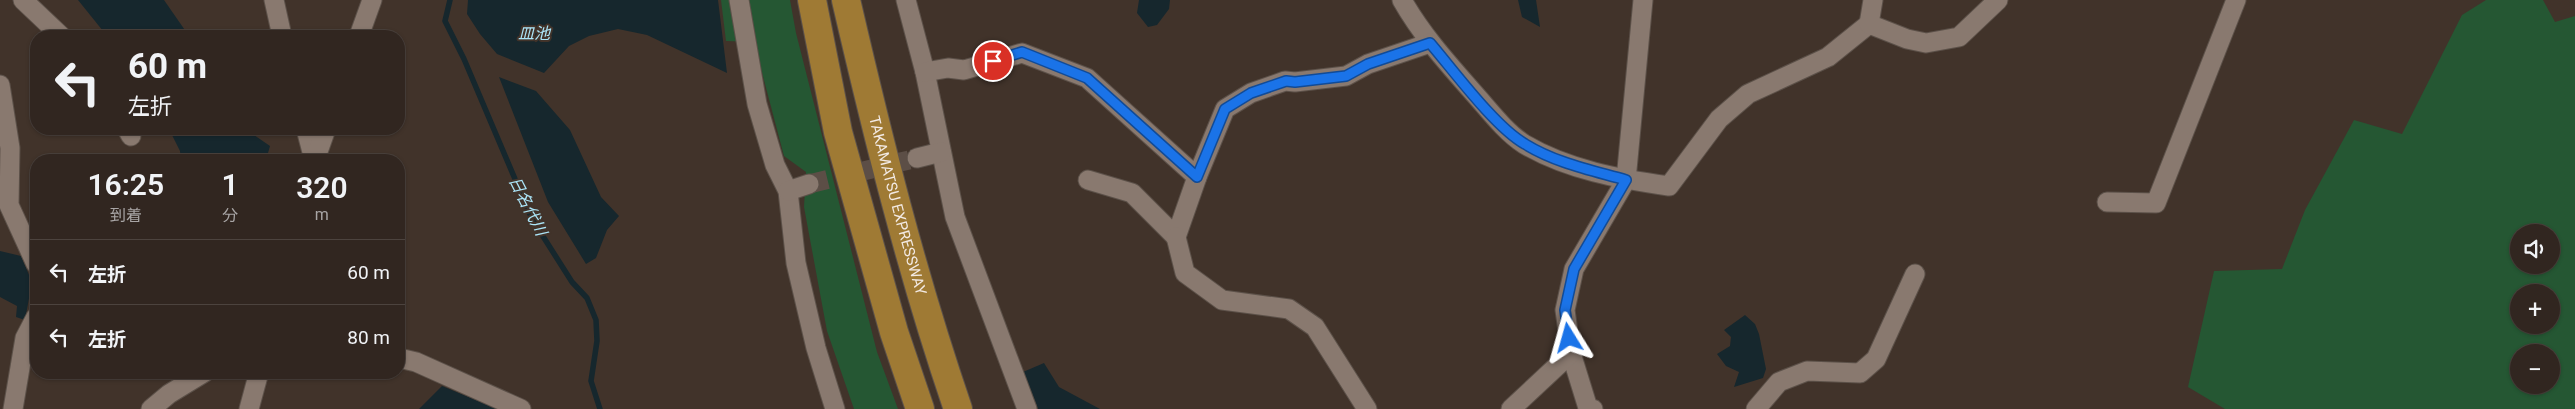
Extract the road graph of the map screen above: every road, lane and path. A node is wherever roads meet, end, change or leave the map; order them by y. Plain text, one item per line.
1 (23, 0) edge
2 (274, 0) edge
3 (372, 0) edge
4 (739, 0) edge
5 (812, 0) edge
6 (846, 0) edge
7 (906, 0) edge
8 (1402, 0) edge
9 (1643, 0) edge
10 (1872, 0) edge
11 (1998, 0) edge
12 (2236, 0) edge
13 (1869, 24) junction
14 (55, 30) edge
15 (281, 30) edge
16 (361, 30) edge
17 (1430, 43) junction
18 (925, 72) junction
19 (0, 85) edge
20 (308, 135) edge
21 (324, 135) edge
22 (941, 152) junction
23 (313, 154) edge
24 (317, 154) edge
25 (917, 158) tunnel mouth
26 (1197, 177) junction
27 (1088, 180) dead end
28 (1626, 180) junction
29 (809, 184) tunnel mouth
30 (788, 191) junction
31 (2107, 202) dead end
32 (1176, 237) junction
33 (30, 251) edge
34 (1916, 274) dead end
35 (30, 328) edge
36 (1571, 353) junction
37 (405, 359) edge
38 (194, 379) edge
39 (256, 379) edge
40 (13, 409) edge
41 (152, 409) edge
42 (250, 409) edge
43 (521, 409) edge
44 (835, 409) edge
45 (920, 409) edge
46 (958, 409) edge
47 (1027, 409) edge
48 (1367, 409) edge
49 (1510, 409) edge
50 (1593, 409) edge
51 (1756, 409) edge

1 - 14 street
2 - 15 street
3 - 16 street
4 - 30 street
5 - 45 highway
6 - 46 highway, TAKAMATSU EXPRESSWAY
7 - 18 street
8 - 17 street
9 - 28 street
10 - 13 street
11 - 13 street
12 - 31 street
13 - 28 street
17 - 26 street
17 - 28 street
18 - 22 street
18 - 26 street
19 - 33 street
20 - 23 street
21 - 24 street
22 - 25 street
22 - 47 street
26 - 32 street
27 - 32 street
28 - 36 street
29 - 30 street
30 - 44 street
32 - 48 street
34 - 51 street
35 - 40 street
36 - 49 street
36 - 50 street
37 - 43 street
38 - 41 street
39 - 42 street

